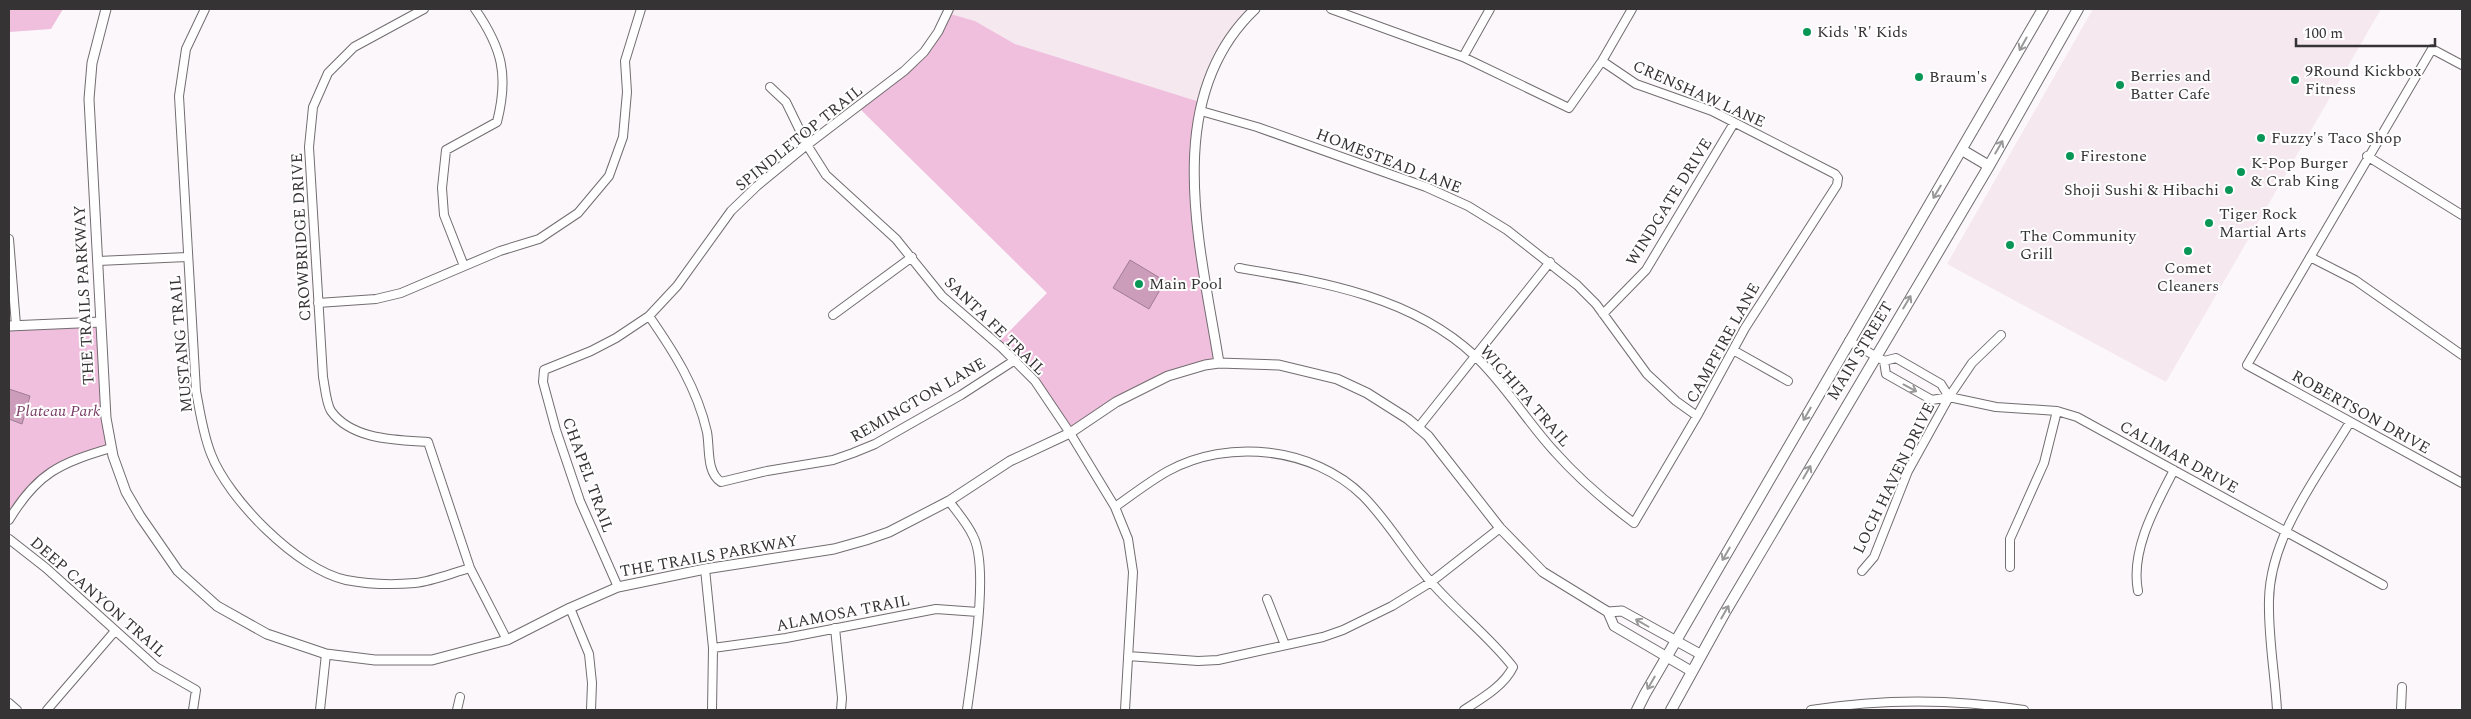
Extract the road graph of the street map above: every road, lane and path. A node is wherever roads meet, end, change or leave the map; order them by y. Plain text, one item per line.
1 (106, 9) edge
2 (205, 9) edge
3 (424, 9) edge
4 (475, 9) edge
5 (641, 9) edge
6 (938, 9) edge
7 (1256, 9) edge
8 (1331, 9) edge
9 (1490, 9) edge
10 (1632, 9) edge
11 (2042, 9) edge
12 (2078, 9) edge
13 (948, 11) edge
14 (1463, 57) junction
15 (1602, 61) junction
16 (2462, 66) edge
17 (770, 87) dead end
18 (1200, 111) junction
19 (1734, 123) junction
20 (807, 145) junction
21 (1962, 150) junction
22 (2367, 156) junction
23 (1989, 166) junction
24 (1838, 178) joint
25 (2462, 215) edge
26 (9, 239) edge
27 (187, 257) junction
28 (2310, 257) junction
29 (912, 258) junction
30 (98, 261) junction
31 (1550, 262) junction
32 (464, 266) junction
33 (1239, 268) dead end
34 (318, 303) junction
35 (1602, 314) junction
36 (833, 315) dead end
37 (649, 316) junction
38 (101, 322) junction
39 (12, 326) edge
40 (2001, 335) dead end
41 (1849, 341) junction
42 (1733, 350) junction
43 (1474, 355) junction
44 (2462, 355) edge
45 (1879, 358) junction
46 (1015, 360) junction
47 (1219, 363) junction
48 (544, 370) joint
49 (1788, 381) dead end
50 (1948, 397) junction
51 (2057, 411) junction
52 (1697, 416) junction
53 (2350, 422) junction
54 (1418, 428) junction
55 (1070, 433) junction
56 (111, 448) junction
57 (2174, 470) junction
58 (2462, 483) edge
59 (949, 501) junction
60 (1114, 507) junction
61 (9, 520) edge
62 (1634, 523) joint
63 (1500, 528) junction
64 (2285, 530) junction
65 (9, 539) edge
66 (470, 568) junction
67 (2010, 568) dead end
68 (706, 569) junction
69 (1862, 571) dead end
70 (1431, 582) junction
71 (2382, 585) dead end
72 (618, 587) junction
73 (2138, 591) dead end
74 (1267, 599) dead end
75 (570, 608) junction
76 (978, 612) junction
77 (1608, 612) junction
78 (835, 628) junction
79 (115, 631) junction
80 (507, 640) junction
81 (1676, 641) junction
82 (1285, 645) junction
83 (713, 648) junction
84 (326, 654) junction
85 (1700, 654) junction
86 (1128, 656) junction
87 (1666, 657) junction
88 (1691, 671) junction
89 (2402, 687) dead end
90 (460, 696) dead end
91 (9, 703) edge
92 (1952, 707) edge
93 (17, 710) edge
94 (47, 710) edge
95 (193, 710) edge
96 (320, 710) edge
97 (457, 710) edge
98 (591, 710) edge
99 (712, 710) edge
100 (841, 710) edge
101 (967, 710) edge
102 (1125, 710) edge
103 (1464, 710) edge
104 (1637, 710) edge
105 (1671, 710) edge
106 (1815, 710) edge
107 (2024, 710) edge
108 (2276, 710) edge
109 (2401, 710) edge

1 - 30 street, THE TRAILS PARKWAY
2 - 27 street, MUSTANG TRAIL
3 - 34 street, CROWBRIDGE DRIVE
4 - 32 street
5 - 32 street
6 - 13 street
7 - 18 street
8 - 14 street
9 - 14 street
10 - 15 street
11 -> 21 main road, MAIN STREET
23 -> 12 main road, MAIN STREET
13 - 20 street, SPINDLETOP TRAIL
14 - 15 street
15 - 19 street, CRENSHAW LANE
16 - 22 street
17 - 20 street, SANTA FE TRAIL
18 - 31 street, HOMESTEAD LANE
18 - 47 street
19 - 24 street, CRENSHAW LANE
19 - 35 street, WINDGATE DRIVE
20 - 29 street, SANTA FE TRAIL
20 - 37 street, SPINDLETOP TRAIL
21 - 23 main road
21 -> 41 main road, MAIN STREET
22 - 25 street
22 - 28 street
45 -> 23 main road, MAIN STREET
24 - 42 street, CAMPFIRE LANE
26 - 39 street
27 - 30 street
27 - 66 street, MUSTANG TRAIL
28 - 44 street
28 - 53 street, ROBERTSON DRIVE
29 - 36 street
29 - 46 street, SANTA FE TRAIL
30 - 38 street, THE TRAILS PARKWAY
31 - 35 street, HOMESTEAD LANE
31 - 43 street
32 - 34 street
33 - 43 street, WICHITA TRAIL
34 - 66 street, CROWBRIDGE DRIVE
35 - 52 street, HOMESTEAD LANE
37 - 46 street, REMINGTON LANE
37 - 48 street, SPINDLETOP TRAIL
38 - 39 street
38 - 56 street, THE TRAILS PARKWAY
40 - 50 street, LOCH HAVEN DRIVE
41 - 45 street, CALIMAR DRIVE
41 -> 81 main road, MAIN STREET
42 - 49 street
42 - 52 street, CAMPFIRE LANE
43 - 54 street
43 - 62 street, WICHITA TRAIL
45 - 50 street, CALIMAR DRIVE
45 -> 50 street, CALIMAR DRIVE
85 -> 45 main road, MAIN STREET
46 - 55 street, SANTA FE TRAIL
47 - 54 street, THE TRAILS PARKWAY
47 - 55 street, THE TRAILS PARKWAY
48 - 72 street, CHAPEL TRAIL
50 - 51 street, CALIMAR DRIVE
50 - 69 street, LOCH HAVEN DRIVE
51 - 57 street, CALIMAR DRIVE
51 - 67 street
52 - 62 street, CAMPFIRE LANE
53 - 58 street, ROBERTSON DRIVE
53 - 64 street
54 - 63 street, THE TRAILS PARKWAY
55 - 59 street, THE TRAILS PARKWAY
55 - 60 street, SANTA FE TRAIL
56 - 61 street
56 - 84 street, THE TRAILS PARKWAY
57 - 64 street, CALIMAR DRIVE
57 - 73 street
59 - 68 street, THE TRAILS PARKWAY
59 - 76 street
60 - 70 street
60 - 86 street, SANTA FE TRAIL
63 - 70 street
63 - 77 street, THE TRAILS PARKWAY
64 - 71 street, CALIMAR DRIVE
64 - 108 street
65 - 79 street, DEEP CANYON TRAIL
66 - 80 street
68 - 72 street, THE TRAILS PARKWAY
68 - 83 street
70 - 82 street
70 - 103 street
72 - 75 street, THE TRAILS PARKWAY
74 - 82 street
75 - 80 street, THE TRAILS PARKWAY
75 - 98 street
76 - 78 street, ALAMOSA TRAIL
76 - 101 street
81 -> 77 street, THE TRAILS PARKWAY
77 - 87 street, THE TRAILS PARKWAY
78 - 83 street, ALAMOSA TRAIL
78 - 100 street
79 - 94 street
79 - 95 street, DEEP CANYON TRAIL
80 - 84 street, THE TRAILS PARKWAY
81 - 85 street, THE TRAILS PARKWAY
81 - 87 main road, MAIN STREET
82 - 86 street
83 - 99 street
84 - 96 street
85 - 88 main road, MAIN STREET
86 - 102 street, SANTA FE TRAIL
87 - 88 street, THE TRAILS PARKWAY
87 -> 104 main road, MAIN STREET
88 - 105 main road, MAIN STREET
89 - 109 street
90 - 97 street
91 - 93 street
92 - 106 street
92 - 107 street

